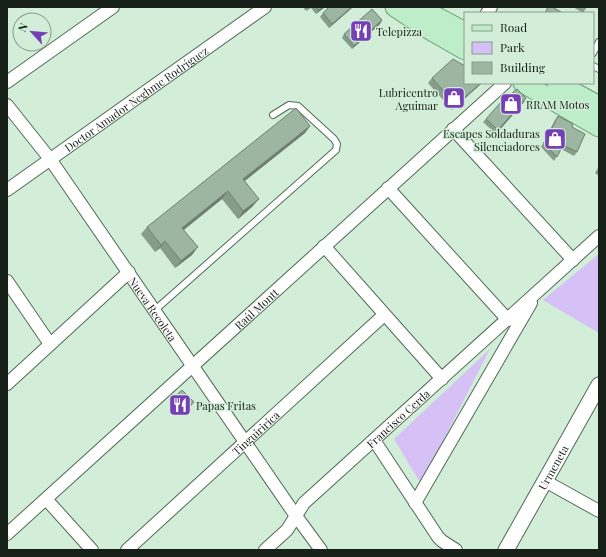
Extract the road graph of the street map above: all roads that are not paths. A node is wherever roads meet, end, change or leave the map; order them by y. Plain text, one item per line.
1 (113, 7) edge
2 (265, 7) edge
3 (395, 7) edge
4 (418, 7) edge
5 (464, 31) edge
6 (599, 42) edge
7 (464, 49) edge
8 (594, 51) edge
9 (7, 82) edge
10 (504, 84) edge
11 (525, 84) edge
12 (565, 85) edge
13 (7, 105) edge
14 (599, 106) edge
15 (273, 115) dead end
16 (599, 127) edge
17 (453, 129) junction
18 (50, 159) junction
19 (388, 188) junction
20 (7, 190) edge
21 (599, 236) edge
22 (324, 246) junction
23 (572, 260) junction
24 (129, 272) junction
25 (7, 281) edge
26 (538, 292) junction
27 (154, 310) junction
28 (384, 314) junction
29 (508, 320) junction
30 (50, 344) junction
31 (193, 365) junction
32 (442, 379) junction
33 (7, 384) edge
34 (597, 393) edge
35 (374, 440) junction
36 (245, 443) junction
37 (545, 481) junction
38 (46, 499) junction
39 (415, 503) junction
40 (599, 511) edge
41 (296, 516) junction
42 (7, 534) edge
43 (92, 550) edge
44 (127, 550) edge
45 (266, 550) edge
46 (321, 550) edge
47 (456, 550) edge
48 (506, 550) edge

1 - 9 street
2 - 18 street, Doctor Amador Neghme Rodríguez
3 - 7 main road
4 - 5 main road
6 - 8 lane
10 - 17 street, Raúl Montt
11 - 16 main road
12 - 14 main road
13 - 18 street, Nueva Recoleta
15 - 27 lane
17 - 19 street, Raúl Montt
17 - 23 street
18 - 20 street, Doctor Amador Neghme Rodríguez
18 - 24 street, Nueva Recoleta
19 - 22 street, Raúl Montt
19 - 29 street
21 - 23 street, Francisco Cerda
22 - 28 street
22 - 31 street, Raúl Montt
23 - 26 street, Francisco Cerda
24 - 27 street, Nueva Recoleta
24 - 30 street
25 - 30 street
26 - 29 street, Francisco Cerda
26 - 39 street, Francisco Cerda
27 - 31 street, Nueva Recoleta
28 - 32 street
28 - 36 street, Tinguiririca
29 - 32 street, Francisco Cerda
30 - 33 street
31 - 36 street, Nueva Recoleta
31 - 38 street, Raúl Montt
32 - 35 street, Francisco Cerda
34 - 37 street, Urmeneta
35 - 39 street
35 - 41 street, Francisco Cerda
36 - 41 street, Nueva Recoleta
36 - 44 street, Tinguiririca
37 - 40 street
37 - 48 street, Urmeneta
38 - 42 street, Raúl Montt
38 - 43 street
39 - 47 street
41 - 45 street, Francisco Cerda
41 - 46 street, Nueva Recoleta

